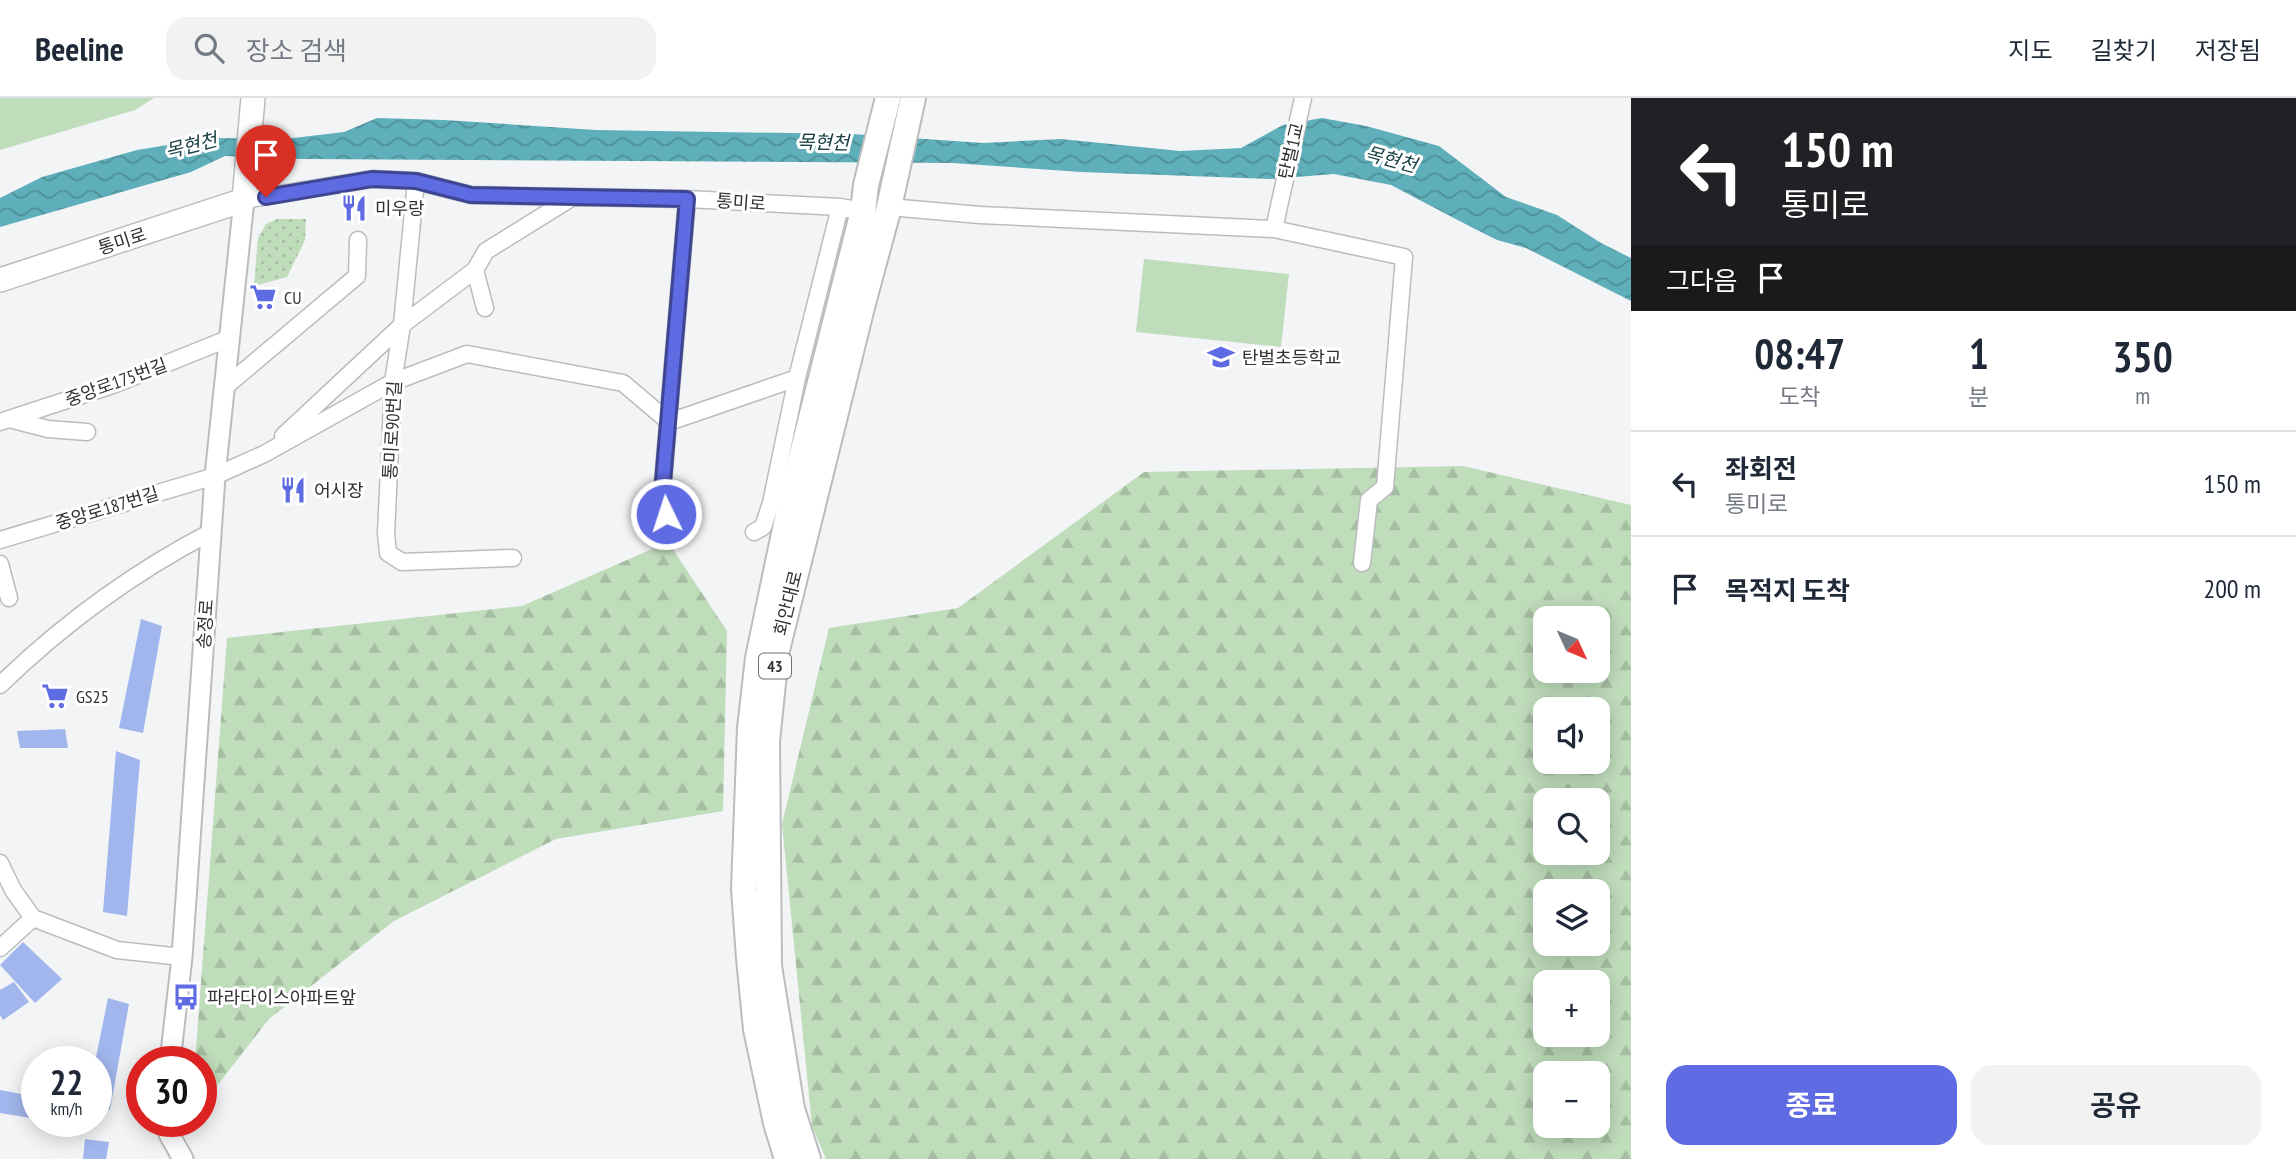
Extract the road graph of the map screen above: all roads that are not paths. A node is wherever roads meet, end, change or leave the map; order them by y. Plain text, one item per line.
1 (253, 98) edge
2 (1303, 98) edge
3 (899, 102) edge
4 (416, 181) junction
5 (245, 194) junction
6 (891, 195) junction
7 (573, 197) junction
8 (687, 199) junction
9 (852, 209) junction
10 (1274, 229) junction
11 (358, 240) dead end
12 (0, 263) edge
13 (475, 270) junction
14 (0, 280) edge
15 (485, 308) dead end
16 (402, 325) junction
17 (230, 338) junction
18 (797, 378) junction
19 (393, 382) junction
20 (225, 387) junction
21 (4, 420) edge
22 (669, 422) junction
23 (87, 432) dead end
24 (264, 454) junction
25 (215, 476) junction
26 (666, 514) dead end
27 (211, 532) junction
28 (754, 532) dead end
29 (0, 540) edge
30 (513, 558) dead end
31 (1362, 563) dead end
32 (0, 564) edge
33 (9, 598) dead end
34 (0, 685) edge
35 (0, 863) edge
36 (33, 918) junction
37 (0, 948) edge
38 (182, 957) junction
39 (172, 1046) edge
40 (171, 1137) edge
41 (183, 1159) edge
42 (787, 1159) edge
43 (808, 1159) edge

1 - 5 main road
2 - 10 street, 탄벌1교
3 - 6 main road, 회안대로 / 43
3 - 9 main road, 회안대로 / 43
4 - 5 street, 통미로
4 - 7 street, 통미로
4 - 16 street, 통미로90번길
5 - 12 main road, 통미로
5 - 14 main road, 통미로
5 - 17 street, 송정로
6 - 10 street
6 - 43 main road, 회안대로 / 43
7 - 8 street, 통미로
7 - 13 street
8 - 9 street, 통미로
8 - 22 street
9 - 18 street
9 - 42 main road, 회안대로 / 43
10 - 31 street
11 - 20 street
13 - 15 street
13 - 16 street
16 - 19 street, 통미로90번길
16 - 24 street
17 - 20 street, 송정로
17 - 21 street, 중앙로175번길
18 - 22 street
18 - 28 street
19 - 22 street
19 - 24 street
19 - 30 street, 통미로90번길
20 - 25 street, 송정로
21 - 23 street
22 - 26 street
24 - 25 street, 중앙로187번길
25 - 27 street, 송정로
25 - 29 street, 중앙로187번길
27 - 34 street
27 - 38 street, 송정로
32 - 33 street
35 - 36 street
36 - 37 street
36 - 38 street
38 - 39 street, 송정로
40 - 41 street

